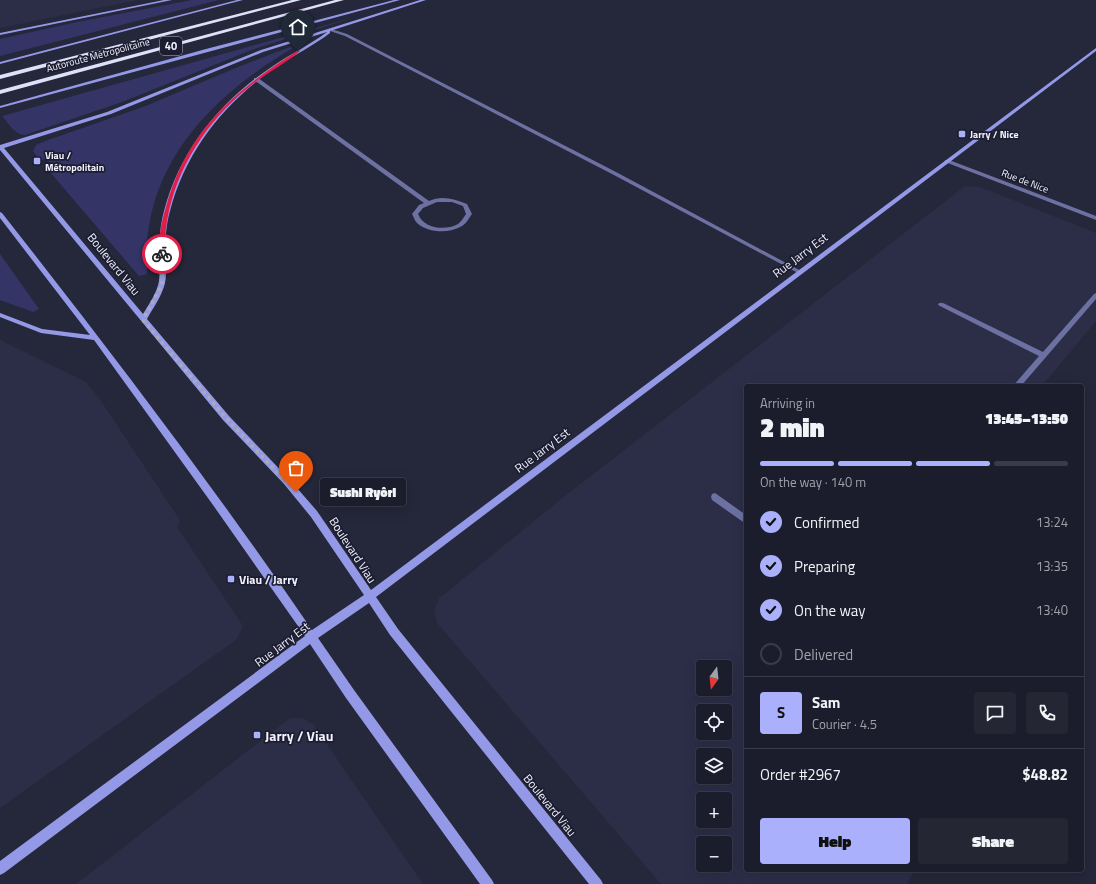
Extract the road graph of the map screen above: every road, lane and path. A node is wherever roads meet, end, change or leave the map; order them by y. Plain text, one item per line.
1 (170, 0) edge
2 (241, 0) edge
3 (298, 0) edge
4 (341, 0) edge
5 (398, 0) edge
6 (424, 0) edge
7 (331, 30) junction
8 (0, 34) edge
9 (1096, 49) edge
10 (0, 63) edge
11 (0, 77) edge
12 (256, 79) junction
13 (0, 92) edge
14 (0, 107) edge
15 (0, 147) edge
16 (947, 161) junction
17 (428, 203) junction
18 (0, 214) edge
19 (1096, 218) edge
20 (800, 272) junction
21 (1096, 295) edge
22 (941, 305) dead end
23 (0, 315) edge
24 (143, 320) junction
25 (96, 338) junction
26 (1044, 355) junction
27 (1019, 384) edge
28 (715, 497) dead end
29 (744, 519) edge
30 (369, 597) junction
31 (311, 637) junction
32 (0, 869) edge
33 (488, 884) edge
34 (597, 884) edge

1 - 8 main road
2 - 10 main road
3 - 11 highway, Autoroute Métropolitaine / 40
4 - 13 highway, Autoroute Métropolitaine / 40
5 - 14 main road
6 - 7 main road
7 - 12 main road
7 - 15 main road
7 - 20 street
9 - 16 main road, Rue Jarry Est
12 - 17 street
12 - 24 main road
15 - 24 main road, Boulevard Viau
16 - 19 street, Rue de Nice
16 - 20 main road, Rue Jarry Est
17 - 17 street
18 - 25 main road
20 - 30 main road, Rue Jarry Est
21 - 26 street
22 - 26 street
23 - 25 main road
24 - 30 main road, Boulevard Viau
25 - 31 main road
26 - 27 street
28 - 29 street
30 - 31 main road, Rue Jarry Est
30 - 34 main road, Boulevard Viau
31 - 32 main road, Rue Jarry Est
31 - 33 main road

